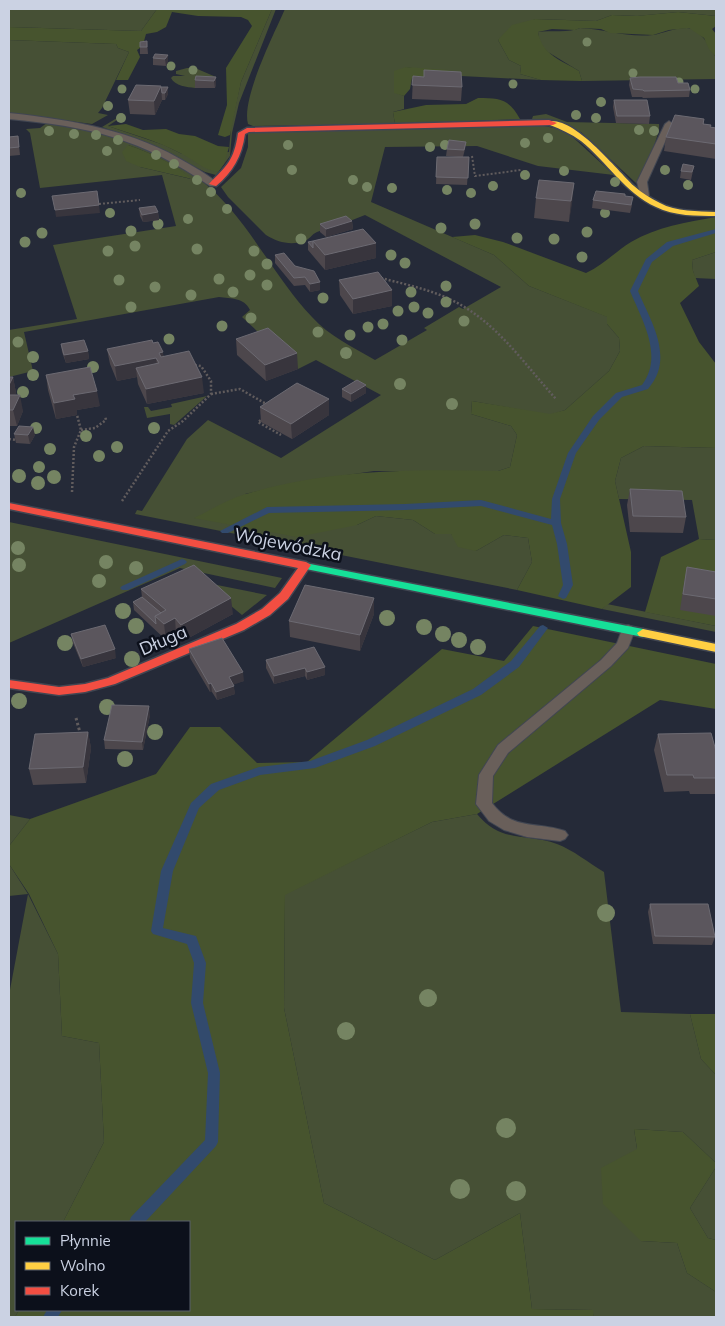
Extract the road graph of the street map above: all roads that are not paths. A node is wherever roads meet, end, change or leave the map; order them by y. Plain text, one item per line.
1 (9, 116) edge
2 (669, 124) edge
3 (213, 184) joint
4 (644, 196) junction
5 (716, 214) edge
6 (9, 506) edge
7 (306, 565) junction
8 (628, 630) junction
9 (716, 648) edge
10 (9, 684) edge
11 (560, 835) dead end

1 - 3 lane
2 - 4 lane
3 - 4 street
4 - 5 street
6 - 7 street, Wojewódzka
7 - 8 street, Wojewódzka
7 - 10 street, Długa
8 - 9 street, Wojewódzka
8 - 11 lane

